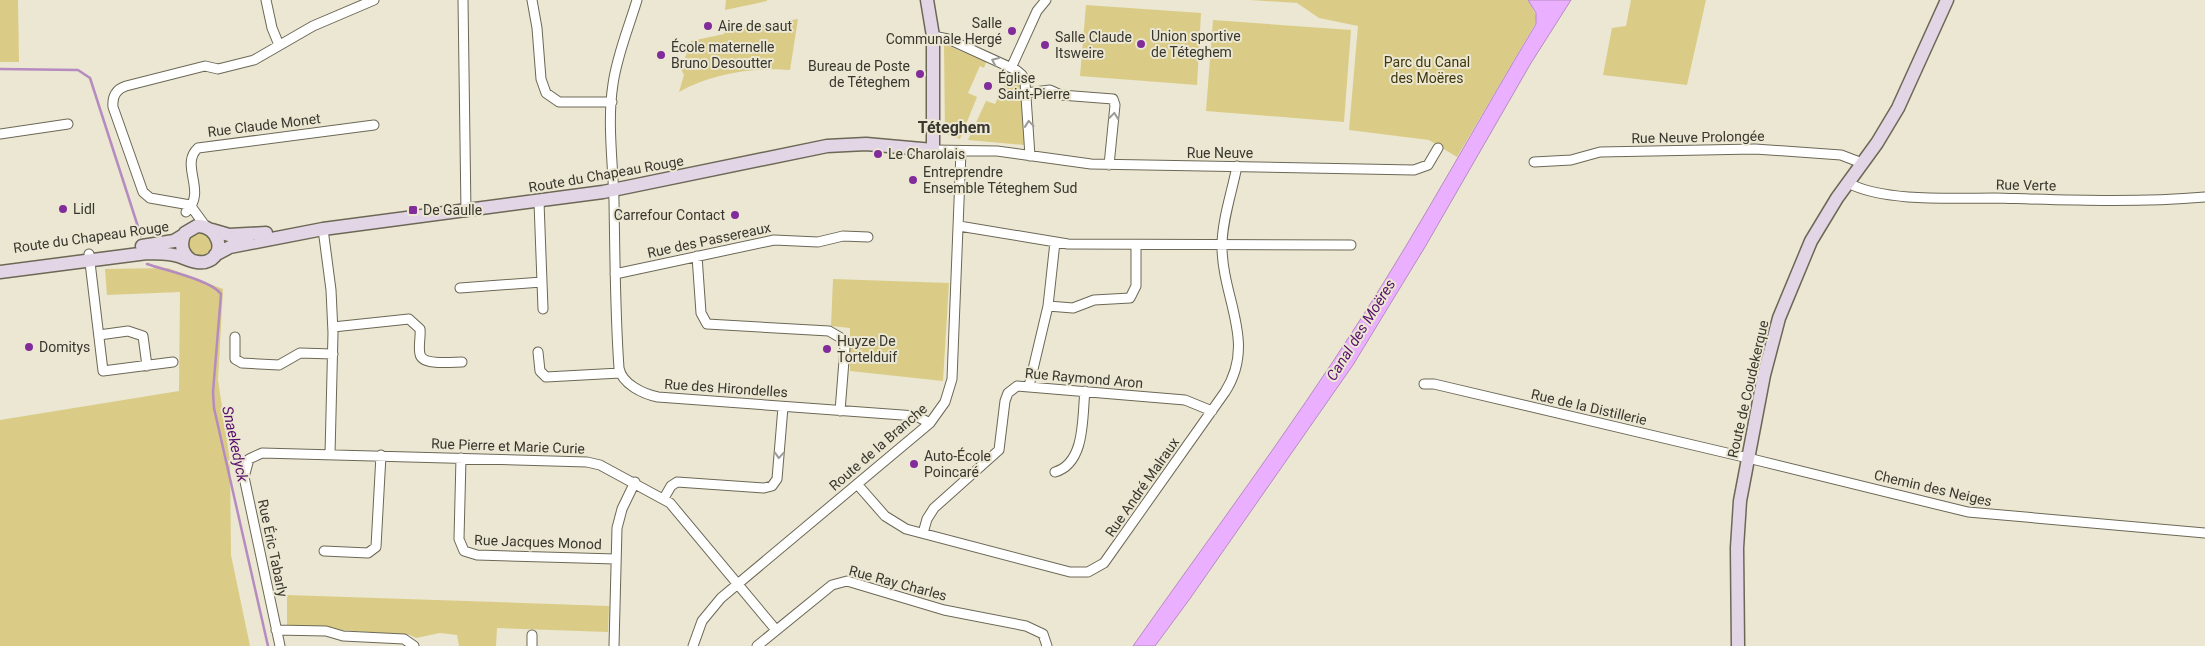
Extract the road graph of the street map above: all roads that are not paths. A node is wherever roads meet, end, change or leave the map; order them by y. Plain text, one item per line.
1 (266, 0) edge
2 (374, 0) edge
3 (463, 0) edge
4 (532, 0) edge
5 (637, 0) edge
6 (927, 0) edge
7 (1046, 0) edge
8 (1947, 0) edge
9 (933, 36) junction
10 (279, 45) junction
11 (1011, 68) junction
12 (1026, 92) junction
13 (612, 102) junction
14 (68, 124) dead end
15 (374, 125) dead end
16 (0, 134) edge
17 (1438, 148) dead end
18 (933, 150) junction
19 (961, 151) junction
20 (1030, 156) junction
21 (1534, 162) dead end
22 (1862, 163) junction
23 (1109, 164) junction
24 (1237, 166) junction
25 (1848, 183) junction
26 (613, 190) junction
27 (2205, 197) edge
28 (539, 202) junction
29 (189, 209) junction
30 (466, 212) junction
31 (959, 226) junction
32 (209, 228) junction
33 (323, 230) junction
34 (186, 232) junction
35 (868, 237) dead end
36 (1055, 242) junction
37 (1136, 245) junction
38 (1222, 245) junction
39 (1351, 245) dead end
40 (215, 255) junction
41 (697, 256) junction
42 (90, 258) junction
43 (191, 260) junction
44 (0, 265) edge
45 (0, 272) edge
46 (615, 274) junction
47 (542, 282) junction
48 (460, 288) dead end
49 (1048, 306) junction
50 (542, 309) dead end
51 (333, 327) junction
52 (99, 335) junction
53 (235, 337) dead end
54 (538, 352) dead end
55 (333, 354) junction
56 (173, 362) dead end
57 (462, 362) dead end
58 (147, 366) junction
59 (620, 373) junction
60 (1424, 384) dead end
61 (1029, 386) junction
62 (1085, 391) junction
63 (783, 406) junction
64 (840, 411) junction
65 (1212, 411) junction
66 (930, 423) junction
67 (330, 454) junction
68 (381, 455) junction
69 (462, 458) junction
70 (1748, 458) junction
71 (1056, 472) dead end
72 (635, 482) junction
73 (858, 484) junction
74 (664, 498) junction
75 (2205, 533) edge
76 (923, 534) junction
77 (324, 551) dead end
78 (616, 559) junction
79 (738, 583) junction
80 (276, 630) junction
81 (776, 630) junction
82 (532, 635) dead end
83 (280, 646) edge
84 (414, 646) edge
85 (532, 646) edge
86 (614, 646) edge
87 (693, 646) edge
88 (757, 646) edge
89 (1047, 646) edge
90 (1738, 646) edge

1 - 10 street
2 - 10 street
3 - 30 street
4 - 13 street
5 - 13 street
6 - 9 street
7 - 11 street
8 - 22 street, Route de Coudekerque
11 -> 9 street
9 - 18 street
10 - 29 street
11 - 12 street
20 -> 12 street
23 -> 12 street
13 - 26 street
14 - 16 street
15 - 29 street, Rue Claude Monet
17 - 24 street, Rue Neuve
18 - 19 street, Rue Neuve
18 - 26 street, Route du Chapeau Rouge
19 - 20 street, Rue Neuve
19 - 31 street, Route de la Branche
20 - 23 street, Rue Neuve
21 - 22 street, Rue Neuve Prolongée
22 - 25 street, Route de Coudekerque
23 - 24 street, Rue Neuve
24 - 38 street, Rue André Malraux
25 - 27 street, Rue Verte
25 - 70 street, Route de Coudekerque
26 - 28 street, Route du Chapeau Rouge
26 - 46 street
28 - 30 street, Route du Chapeau Rouge
28 - 47 street
29 - 32 street
29 - 34 street
30 - 33 street, Route du Chapeau Rouge
31 - 36 street
31 - 66 street, Route de la Branche
32 - 33 street, Route du Chapeau Rouge
32 - 34 street
32 - 40 street
33 - 40 street, Route du Chapeau Rouge
33 - 51 street
34 - 42 street, Route du Chapeau Rouge
34 - 43 street
35 - 41 street, Rue des Passereaux
36 - 37 street
36 - 49 street
37 - 38 street
37 - 49 street
38 - 39 street
38 - 65 street, Rue André Malraux
40 - 43 street
41 - 46 street, Rue des Passereaux
41 - 64 street
42 - 43 street, Route du Chapeau Rouge
42 - 44 street, Route du Chapeau Rouge
42 - 45 street, Route du Chapeau Rouge
42 - 52 street
46 - 59 street
47 - 48 street
47 - 50 street
49 - 61 street
51 - 55 street
51 - 57 street
52 - 58 street
52 - 58 street
53 - 55 street
54 - 59 street
55 - 67 street
56 - 58 street
59 - 63 street, Rue des Hirondelles
60 - 70 street, Rue de la Distillerie
61 - 62 street, Rue Raymond Aron
61 - 76 street, Rue Raymond Aron
62 - 65 street, Rue Raymond Aron
62 - 71 street
63 - 64 street, Rue des Hirondelles
63 -> 74 street
64 - 66 street, Rue des Hirondelles
65 - 76 street, Rue André Malraux
66 - 73 street, Route de la Branche
67 - 68 street, Rue Éric Tabarly
67 - 80 street, Rue Éric Tabarly
68 - 69 street, Rue Pierre et Marie Curie
68 - 77 street
69 - 72 street, Rue Pierre et Marie Curie
69 - 78 street, Rue Jacques Monod
70 - 75 street, Chemin des Neiges
70 - 90 street, Route de Coudekerque
72 - 74 street, Rue Pierre et Marie Curie
72 - 78 street
73 - 76 street, Rue André Malraux
73 - 79 street, Route de la Branche
74 - 79 street, Rue Pierre et Marie Curie
78 - 86 street
79 - 81 street
79 - 87 street, Route de la Branche
80 - 83 street
80 - 84 street
81 - 88 street, Rue Ray Charles
81 - 89 street, Rue Ray Charles
82 - 85 street

